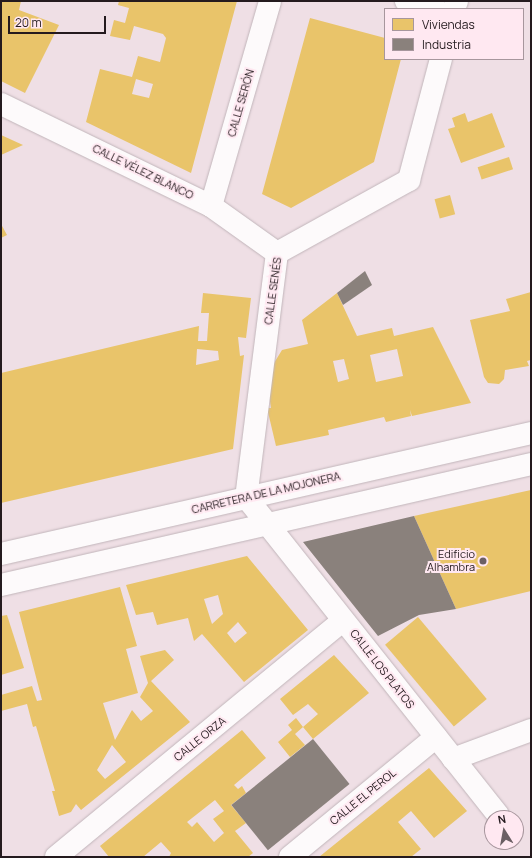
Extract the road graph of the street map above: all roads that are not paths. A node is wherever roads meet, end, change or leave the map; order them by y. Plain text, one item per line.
1 (270, 1) edge
2 (406, 1) edge
3 (432, 8) edge
4 (441, 60) edge
5 (1, 104) edge
6 (211, 206) junction
7 (277, 252) junction
8 (531, 433) edge
9 (531, 464) edge
10 (246, 497) junction
11 (267, 523) junction
12 (1, 554) edge
13 (1, 585) edge
14 (344, 620) junction
15 (531, 730) edge
16 (436, 738) junction
17 (453, 759) junction
18 (494, 810) edge
19 (56, 857) edge
20 (290, 857) edge

1 - 6 street, CALLE SERÓN
2 - 3 street
4 - 7 street, CALLE SENÉS
5 - 6 street, CALLE VÉLEZ BLANCO
6 - 7 street, CALLE VÉLEZ BLANCO
7 - 10 street, CALLE SENÉS
8 - 10 street, CARRETERA DE LA MOJONERA
9 - 11 street
10 - 11 street
10 - 12 street, CARRETERA DE LA MOJONERA
11 - 13 street
11 - 14 street, CALLE LOS PLATOS
14 - 16 street, CALLE LOS PLATOS
14 - 19 street, CALLE ORZA
15 - 17 street
16 - 17 street, CALLE LOS PLATOS
16 - 20 street, CALLE EL PEROL
17 - 18 street, CALLE LOS PLATOS

